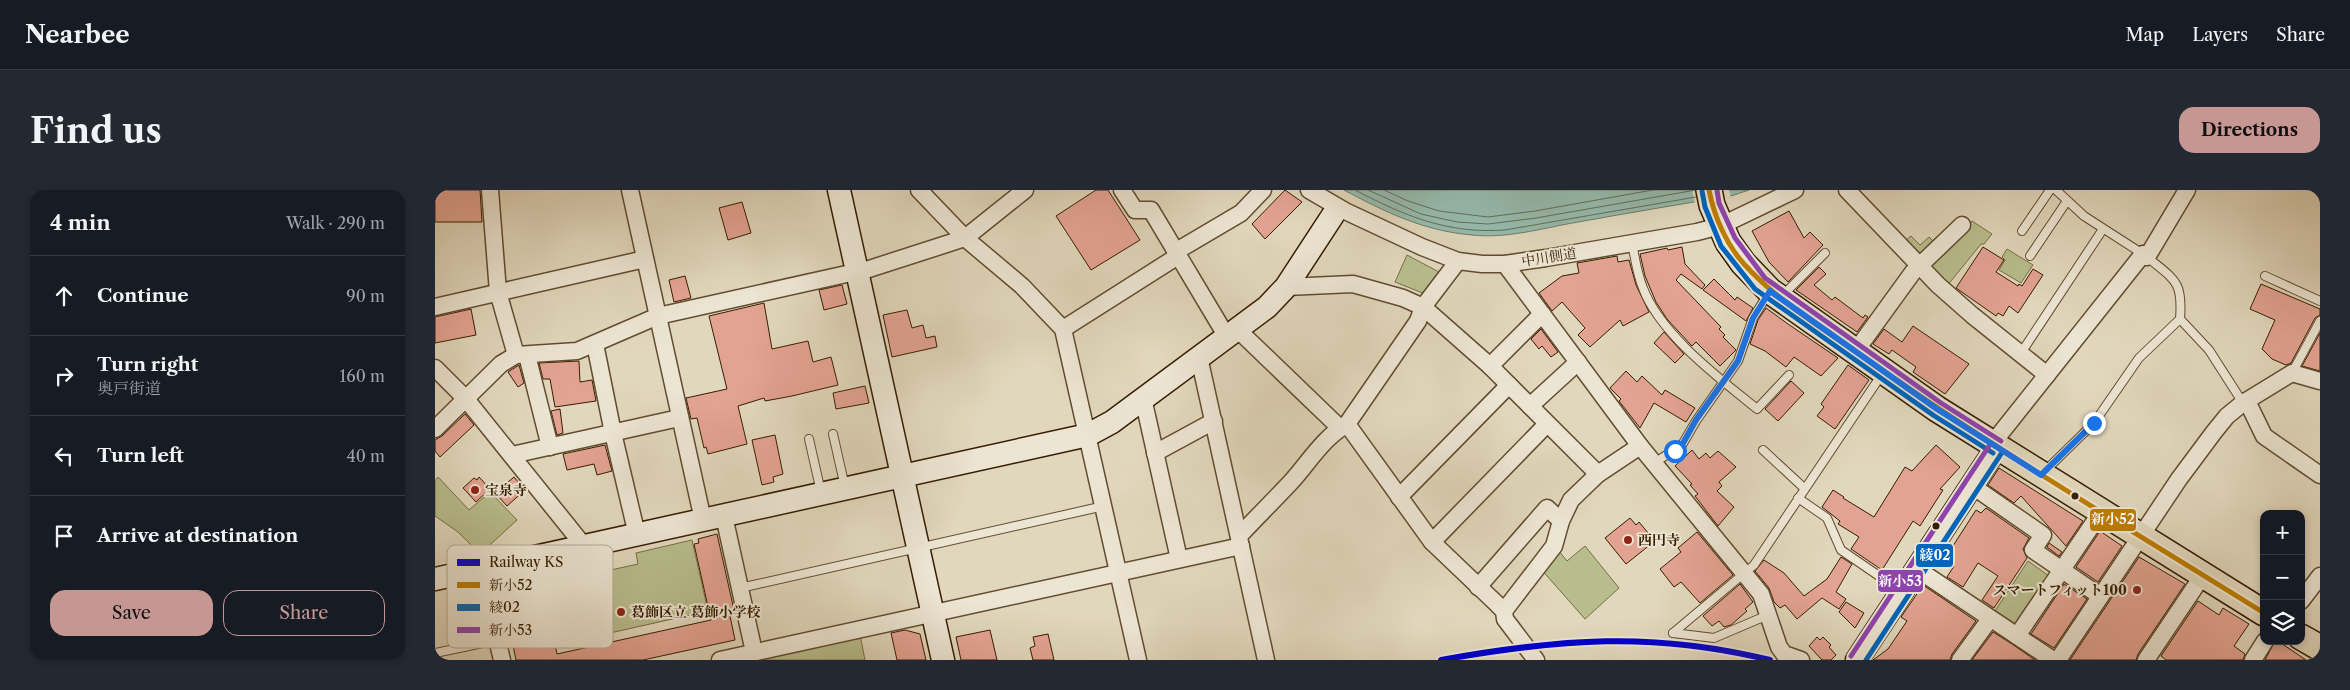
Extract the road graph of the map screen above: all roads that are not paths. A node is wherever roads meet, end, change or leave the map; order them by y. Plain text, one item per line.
1 (490, 190) edge
2 (630, 190) edge
3 (839, 190) edge
4 (919, 190) edge
5 (1122, 190) edge
6 (1263, 190) edge
7 (1309, 190) edge
8 (1795, 190) edge
9 (1847, 190) edge
10 (2056, 190) edge
11 (2187, 190) edge
12 (1016, 192) edge
13 (2067, 201) junction
14 (1714, 207) edge
15 (1336, 209) junction
16 (1962, 225) dead end
17 (2103, 229) junction
18 (2022, 232) dead end
19 (965, 238) junction
20 (1632, 243) junction
21 (1825, 253) dead end
22 (1177, 254) junction
23 (2145, 255) junction
24 (2030, 256) dead end
25 (645, 259) junction
26 (1458, 261) junction
27 (1505, 264) junction
28 (1920, 264) junction
29 (858, 273) junction
30 (2265, 276) dead end
31 (1286, 287) junction
32 (499, 292) junction
33 (1775, 295) junction
34 (2320, 301) edge
35 (435, 307) edge
36 (1423, 307) junction
37 (1542, 314) junction
38 (658, 316) junction
39 (2180, 319) junction
40 (2320, 321) edge
41 (1063, 329) junction
42 (1232, 333) junction
43 (595, 344) junction
44 (1855, 352) junction
45 (2021, 353) junction
46 (522, 355) junction
47 (1199, 357) junction
48 (1578, 362) junction
49 (1490, 366) junction
50 (435, 368) edge
51 (1883, 372) junction
52 (2292, 373) junction
53 (1789, 375) dead end
54 (2047, 375) junction
55 (1723, 381) junction
56 (2320, 381) edge
57 (1509, 385) junction
58 (1143, 398) junction
59 (466, 399) junction
60 (2245, 402) junction
61 (1530, 406) junction
62 (679, 418) junction
63 (1214, 421) junction
64 (1547, 424) junction
65 (1344, 426) junction
66 (435, 429) edge
67 (613, 433) junction
68 (833, 434) dead end
69 (1088, 435) junction
70 (809, 439) dead end
71 (1994, 445) junction
72 (1641, 446) junction
73 (550, 447) junction
74 (1763, 450) dead end
75 (1155, 453) junction
76 (512, 455) junction
77 (1654, 463) junction
78 (1598, 474) junction
79 (2041, 475) junction
80 (2320, 475) edge
81 (902, 476) junction
82 (1971, 485) junction
83 (1804, 488) junction
84 (845, 489) junction
85 (822, 494) junction
86 (1399, 497) junction
87 (1798, 498) junction
88 (1104, 506) junction
89 (2101, 512) junction
90 (724, 516) junction
91 (703, 520) junction
92 (1561, 521) junction
93 (637, 535) junction
94 (2141, 536) junction
95 (1241, 541) junction
96 (1432, 542) junction
97 (583, 545) edge
98 (589, 545) edge
99 (918, 547) junction
100 (1179, 559) junction
101 (1917, 569) junction
102 (2061, 570) junction
103 (1119, 573) junction
104 (1745, 575) junction
105 (2203, 575) junction
106 (2320, 576) edge
107 (1478, 587) junction
108 (740, 588) junction
109 (1903, 592) junction
110 (2100, 596) junction
111 (2302, 600) edge
112 (1504, 611) junction
113 (2260, 611) edge
114 (933, 613) junction
115 (1768, 615) junction
116 (1990, 619) junction
117 (2017, 636) junction
118 (2262, 645) edge
119 (459, 648) edge
120 (754, 652) junction
121 (435, 653) edge
122 (2151, 658) edge
123 (729, 659) edge
124 (943, 660) edge
125 (1138, 660) edge
126 (1266, 660) edge
127 (1536, 660) edge
128 (1801, 660) edge
129 (1857, 660) edge
130 (1960, 660) edge
131 (2053, 660) edge
132 (2058, 660) edge
133 (2253, 660) edge

1 - 32 street
2 - 25 street
3 - 29 street
4 - 19 street
5 - 22 street
6 - 22 street
7 - 15 street, 中川側道
8 - 14 street, 中川側道
9 - 28 street
10 - 13 lane
10 - 18 lane
11 - 23 street
12 - 19 street
13 - 17 lane
13 - 24 lane
14 - 20 street, 中川側道
14 - 33 main road
15 - 26 street, 中川側道
15 - 31 street
16 - 28 street
17 - 23 lane
17 - 45 lane
19 - 29 street
19 - 41 street
20 - 27 street, 中川側道
20 - 55 lane
21 - 33 lane
22 - 41 street
22 - 42 street
23 - 39 lane
23 - 54 street
25 - 32 street
25 - 38 street
26 - 27 street, 中川側道
26 - 36 street
27 - 37 street
28 - 44 street
28 - 45 street
29 - 38 street
29 - 81 street
30 - 34 lane
31 - 36 street
31 - 42 street
32 - 35 street
32 - 46 street
33 - 44 main road
33 - 55 lane
36 - 49 street
36 - 65 street
37 - 48 street
37 - 49 street
38 - 43 street
38 - 62 street
39 - 60 lane
39 - 79 lane
40 - 52 lane
41 - 69 street
42 - 47 street
42 - 65 street
43 - 46 street
43 - 67 street
44 - 51 main road
45 - 54 street
46 - 59 street
46 - 73 street
47 - 58 street
47 - 63 street
48 - 61 street
48 - 72 street
49 - 57 street
50 - 59 street
51 - 71 main road
51 - 83 lane
52 - 56 street
52 - 60 street
53 - 55 lane
54 - 71 street
55 - 77 lane
57 - 61 street
57 - 86 street
58 - 69 street
58 - 75 street
59 - 66 street
59 - 76 street
60 - 80 street
60 - 94 street
61 - 64 street
62 - 67 street
62 - 91 street
63 - 75 street
63 - 95 street
64 - 78 street
64 - 96 street
65 - 86 street
65 - 95 street
67 - 73 street
67 - 93 street
68 - 84 lane
69 - 81 street
69 - 88 street
70 - 85 lane
71 - 79 main road
71 - 82 street
72 - 77 street
72 - 78 street
73 - 76 street
74 - 83 lane
75 - 100 street
76 - 97 street
77 - 104 street
78 - 92 street
79 - 89 main road
81 - 84 street
81 - 99 street
82 - 101 street
82 - 102 street
83 - 87 lane
84 - 85 street
85 - 90 street
86 - 96 street
87 - 104 lane
87 - 109 lane
88 - 99 lane
88 - 103 street
89 - 94 main road
89 - 102 street
90 - 91 street
90 - 108 street
91 - 93 street
92 - 107 street
92 - 112 street
93 - 98 street
94 - 105 main road
94 - 110 street
95 - 100 street
95 - 126 street
96 - 107 street
99 - 108 lane
99 - 114 street
100 - 103 street
101 - 109 street
101 - 116 street
102 - 110 street
102 - 117 street
103 - 114 street
103 - 125 street
104 - 115 street
104 - 115 lane
105 - 113 main road
105 - 122 street
106 - 111 street
107 - 112 street
108 - 120 street
109 - 129 street
110 - 132 street
112 - 127 street
114 - 120 street
114 - 124 street
115 - 128 street
116 - 117 street
116 - 130 street
117 - 131 street
118 - 133 street
119 - 121 lane
120 - 123 street

